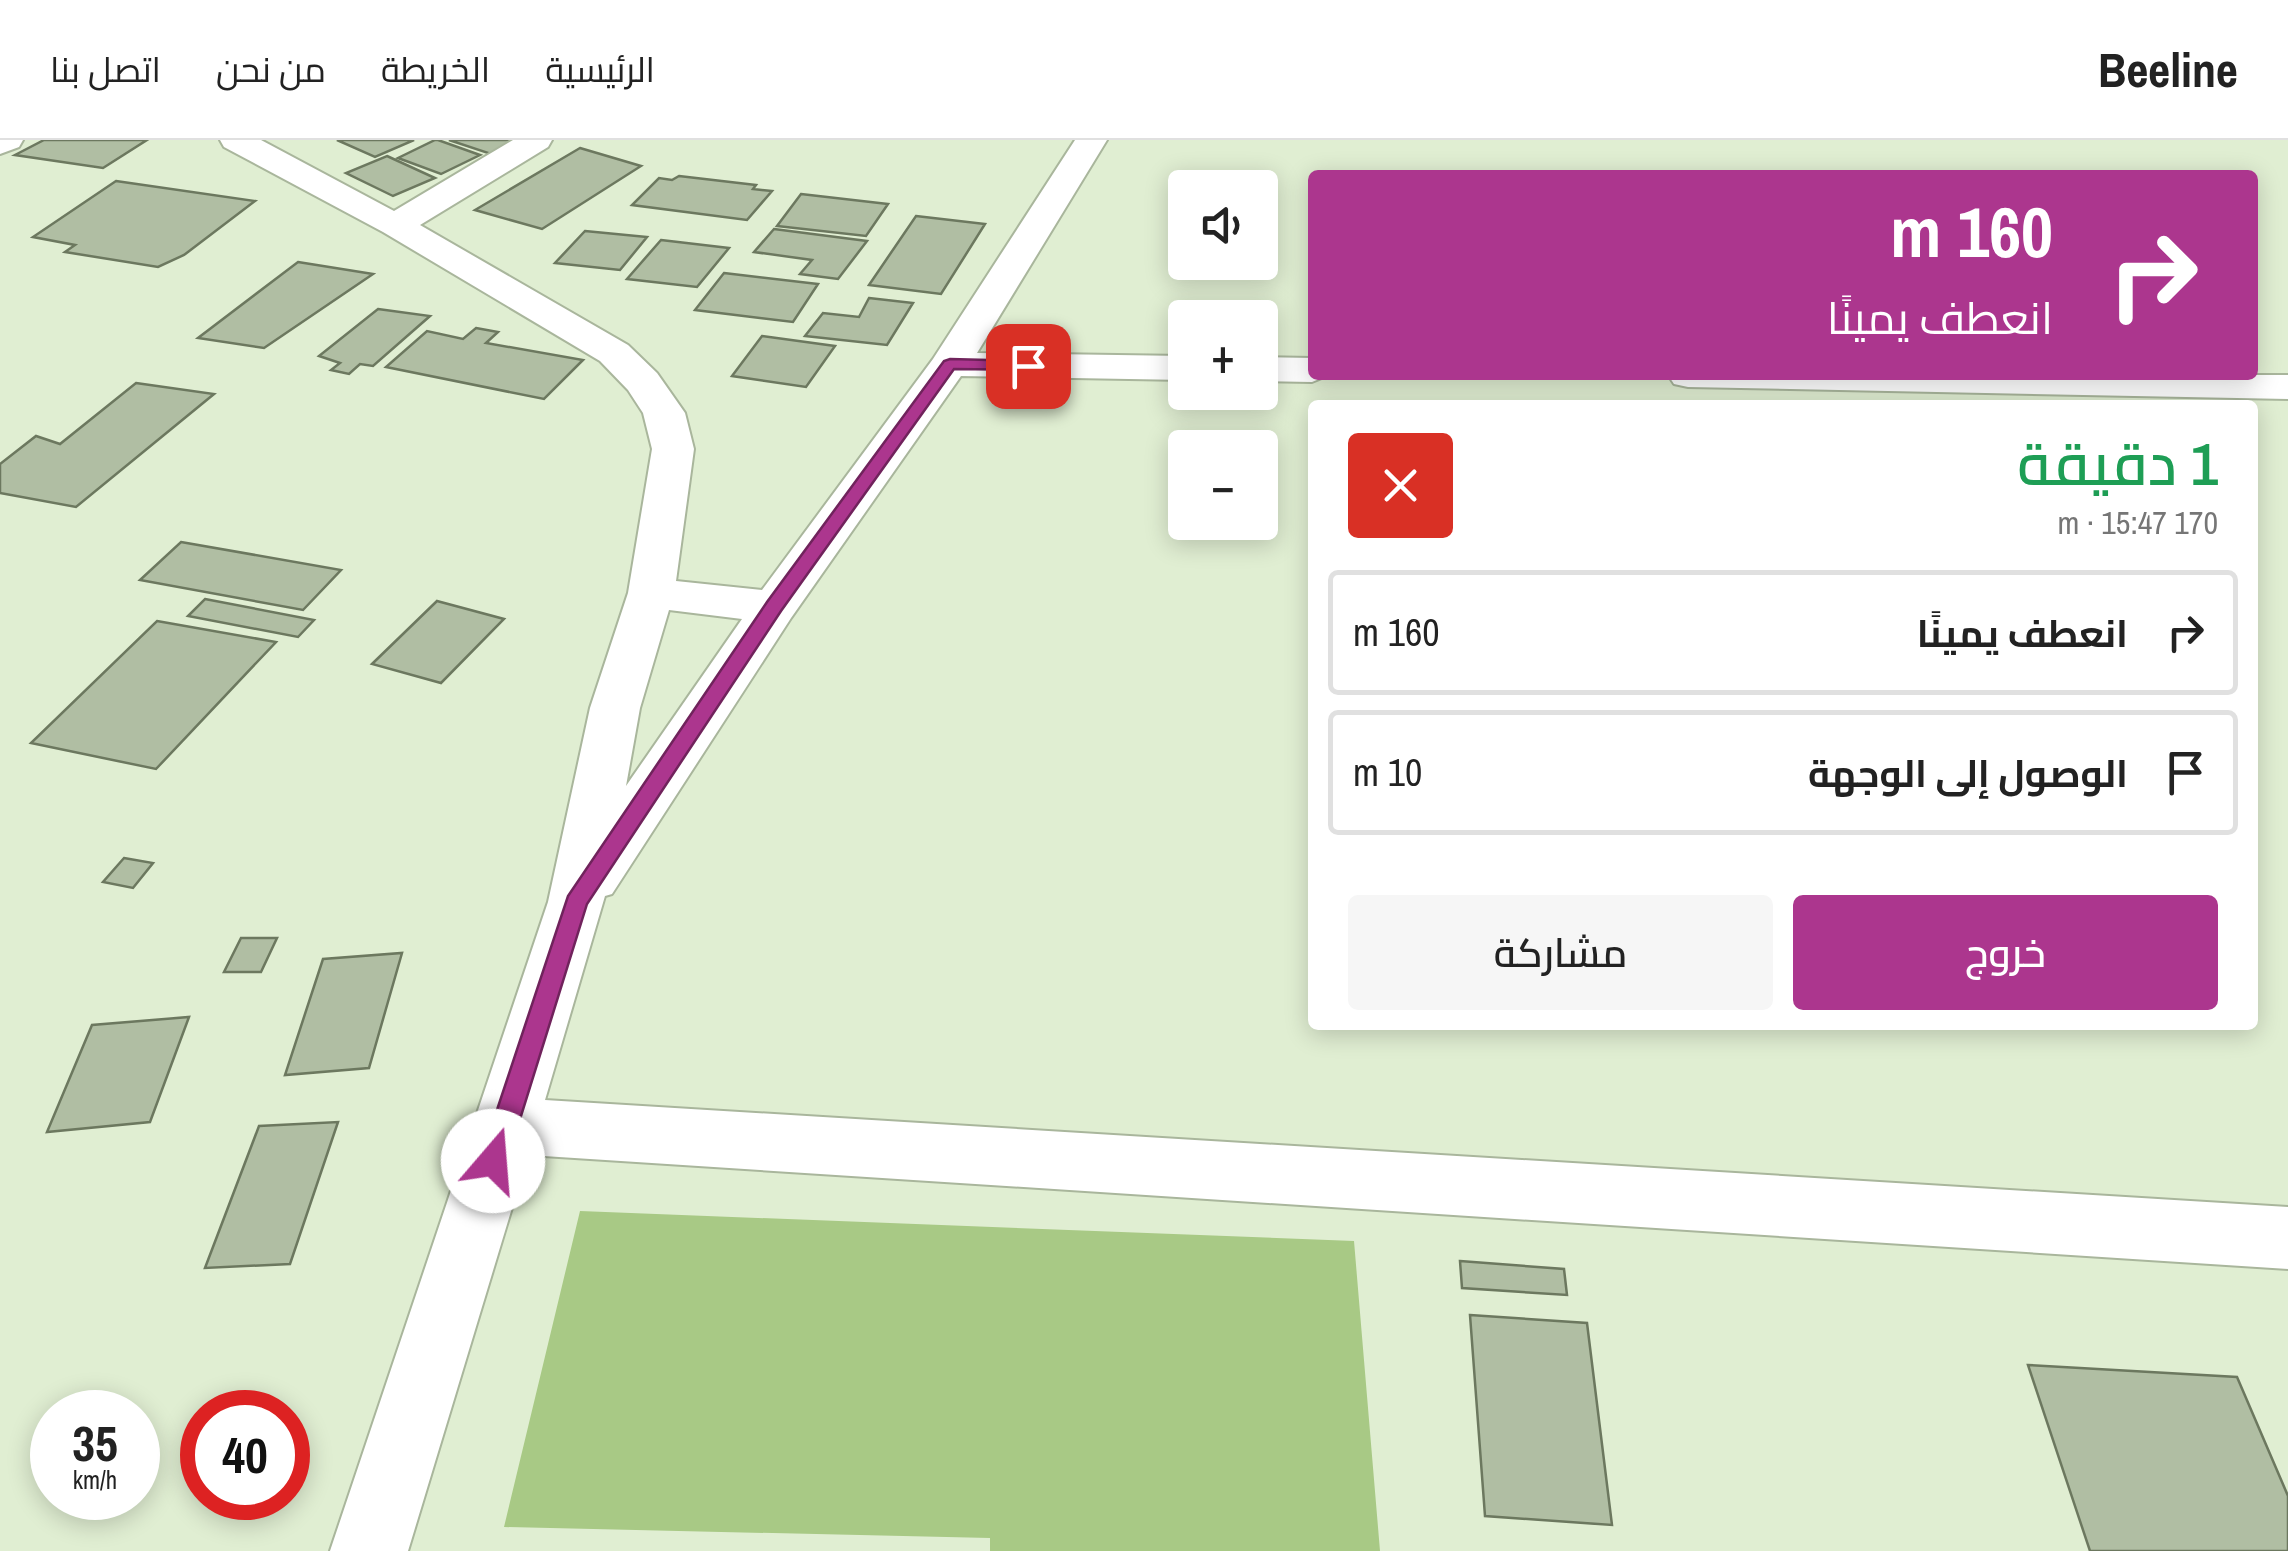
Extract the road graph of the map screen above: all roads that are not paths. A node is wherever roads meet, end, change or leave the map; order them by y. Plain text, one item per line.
1 (7, 140) edge
2 (536, 140) edge
3 (1092, 140) edge
4 (253, 143) edge
5 (0, 144) edge
6 (396, 225) junction
7 (950, 364) junction
8 (1168, 368) edge
9 (1278, 369) edge
10 (1308, 370) edge
11 (1938, 380) edge
12 (2288, 387) edge
13 (651, 593) junction
14 (774, 607) junction
15 (576, 902) junction
16 (504, 1126) junction
17 (2288, 1238) edge
18 (369, 1551) edge

1 - 5 street
2 - 6 street
3 - 7 street
4 - 6 street
6 - 13 street
7 - 8 street
7 - 14 street
9 - 10 street
11 - 12 street
13 - 14 street
13 - 15 street
14 - 15 street
15 - 16 street
16 - 17 street
16 - 18 street

